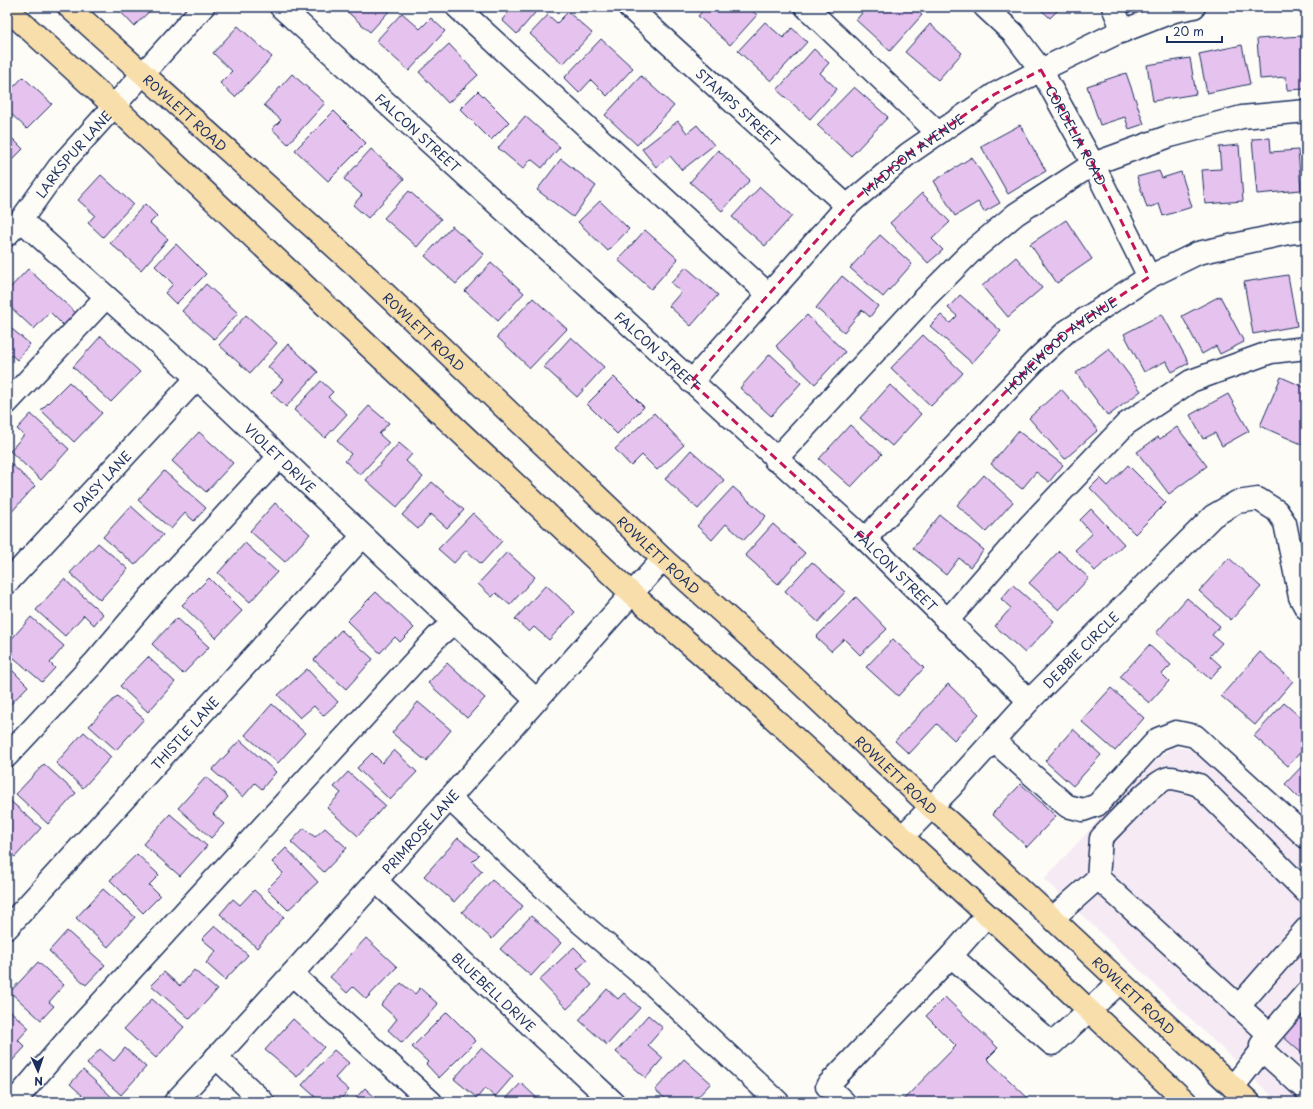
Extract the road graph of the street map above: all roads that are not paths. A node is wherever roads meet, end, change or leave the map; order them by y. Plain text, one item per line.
1 (69, 7) edge
2 (281, 7) edge
3 (457, 7) edge
4 (629, 7) edge
5 (806, 7) edge
6 (985, 7) edge
7 (1113, 7) edge
8 (1194, 7) edge
9 (7, 9) edge
10 (198, 9) edge
11 (1123, 31) junction
12 (1040, 70) junction
13 (143, 74) junction
14 (115, 107) junction
15 (1306, 110) edge
16 (938, 133) junction
17 (1093, 164) junction
18 (847, 206) junction
19 (14, 227) edge
20 (1306, 231) edge
21 (1149, 277) junction
22 (768, 295) junction
23 (106, 297) junction
24 (1306, 348) edge
25 (197, 378) junction
26 (691, 382) junction
27 (7, 403) edge
28 (279, 458) junction
29 (775, 460) junction
30 (362, 537) junction
31 (865, 539) junction
32 (663, 559) junction
33 (7, 583) edge
34 (632, 594) junction
35 (1306, 608) edge
36 (947, 621) junction
37 (453, 622) junction
38 (536, 700) junction
39 (1029, 701) junction
40 (993, 740) junction
41 (7, 756) edge
42 (450, 798) junction
43 (932, 808) junction
44 (902, 837) junction
45 (1306, 837) edge
46 (1098, 878) junction
47 (376, 881) junction
48 (1306, 892) edge
49 (987, 915) junction
50 (1052, 918) junction
51 (7, 928) edge
52 (1306, 929) edge
53 (950, 956) junction
54 (292, 974) junction
55 (1120, 982) junction
56 (1306, 994) edge
57 (1238, 1007) junction
58 (1089, 1010) junction
59 (1265, 1042) junction
60 (216, 1057) junction
61 (1233, 1087) junction
62 (1306, 1090) edge
63 (14, 1102) edge
64 (175, 1102) edge
65 (263, 1102) edge
66 (431, 1102) edge
67 (613, 1102) edge
68 (778, 1102) edge
69 (844, 1102) edge
70 (1186, 1102) edge
71 (1249, 1102) edge

1 - 13 main road, ROWLETT ROAD
2 - 26 street, FALCON STREET
3 - 22 street
4 - 18 street, STAMPS STREET
5 - 16 street
6 - 12 street, CORDELIA ROAD
7 - 11 street
8 - 11 street, MADISON AVENUE
9 - 14 main road
10 - 13 street, LARKSPUR LANE
11 - 12 street, MADISON AVENUE
12 - 16 street, MADISON AVENUE
12 - 17 street, CORDELIA ROAD
13 - 14 street, LARKSPUR LANE
13 - 32 main road, ROWLETT ROAD
14 - 19 street, LARKSPUR LANE
14 - 34 main road
15 - 17 street
16 - 18 street, MADISON AVENUE
17 - 21 street, CORDELIA ROAD
17 - 29 street
18 - 22 street, MADISON AVENUE
19 - 23 street, VIOLET DRIVE
20 - 21 street, HOMEWOOD AVENUE
21 - 31 street, HOMEWOOD AVENUE
22 - 26 street, MADISON AVENUE
23 - 25 street, VIOLET DRIVE
23 - 27 street
24 - 36 street
25 - 28 street, VIOLET DRIVE
25 - 33 street, DAISY LANE
26 - 29 street, FALCON STREET
28 - 30 street, VIOLET DRIVE
28 - 41 street
29 - 31 street, FALCON STREET
30 - 37 street, VIOLET DRIVE
30 - 51 street, THISTLE LANE
31 - 36 street, FALCON STREET
32 - 34 street, PRIMROSE LANE
32 - 43 main road, ROWLETT ROAD
34 - 38 street, PRIMROSE LANE
34 - 44 main road
35 - 39 street, DEBBIE CIRCLE
36 - 39 street, FALCON STREET
37 - 38 street, VIOLET DRIVE
37 - 63 street
38 - 42 street, PRIMROSE LANE
39 - 40 street, DEBBIE CIRCLE
40 - 43 street, DEBBIE CIRCLE
40 - 45 street
42 - 47 street, PRIMROSE LANE
42 - 68 street
43 - 44 street, DEBBIE CIRCLE
43 - 50 main road, ROWLETT ROAD
44 - 49 main road
46 - 48 street
46 - 50 street
46 - 57 street
47 - 54 street, PRIMROSE LANE
47 - 67 street, BLUEBELL DRIVE
49 - 53 street
49 - 58 main road
50 - 55 main road, ROWLETT ROAD
52 - 57 street
53 - 58 street
53 - 69 street
54 - 60 street, PRIMROSE LANE
54 - 66 street
55 - 58 street
55 - 61 main road, ROWLETT ROAD
56 - 59 street
57 - 59 street
58 - 70 main road
59 - 61 street
59 - 62 street
60 - 64 street, PRIMROSE LANE
60 - 65 street
61 - 71 main road, ROWLETT ROAD

